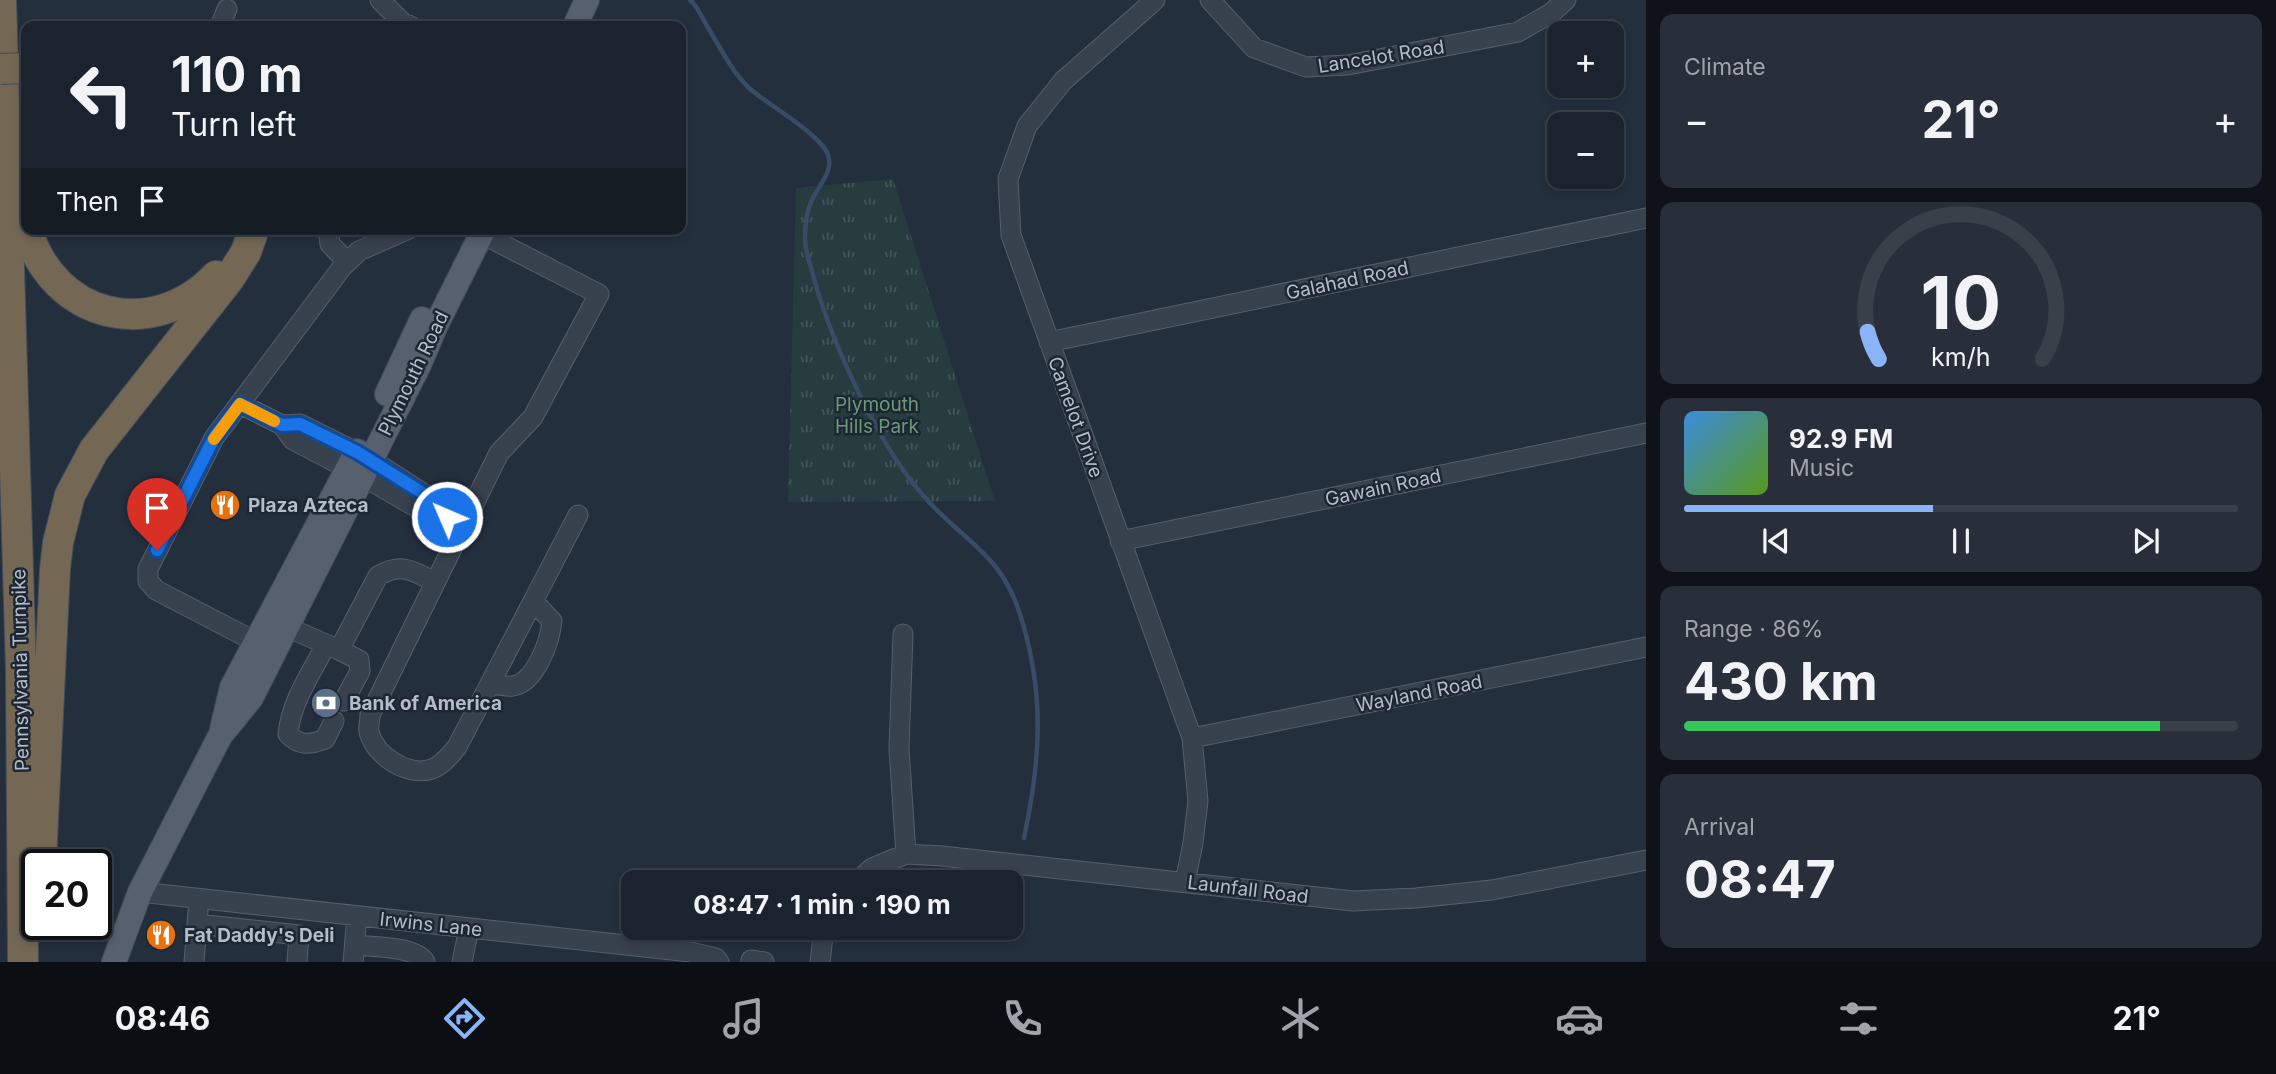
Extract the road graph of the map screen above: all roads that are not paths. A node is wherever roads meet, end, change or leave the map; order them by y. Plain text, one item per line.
1 (380, 0) edge
2 (587, 0) edge
3 (1155, 0) edge
4 (1210, 0) edge
5 (1566, 0) edge
6 (1, 13) edge
7 (401, 21) edge
8 (577, 21) edge
9 (21, 68) edge
10 (0, 69) edge
11 (21, 85) edge
12 (0, 86) edge
13 (21, 175) edge
14 (1646, 218) edge
15 (28, 235) edge
16 (238, 235) edge
17 (252, 235) edge
18 (329, 235) edge
19 (395, 235) edge
20 (477, 235) edge
21 (487, 235) edge
22 (347, 262) junction
23 (1049, 342) junction
24 (240, 404) junction
25 (1646, 433) edge
26 (359, 464) junction
27 (578, 515) dead end
28 (455, 522) junction
29 (1120, 541) junction
30 (435, 582) junction
31 (533, 601) junction
32 (287, 627) junction
33 (903, 634) dead end
34 (256, 642) junction
35 (1646, 647) edge
36 (340, 651) junction
37 (490, 684) junction
38 (344, 701) dead end
39 (334, 721) dead end
40 (220, 736) junction
41 (1192, 738) junction
42 (42, 849) edge
43 (906, 854) junction
44 (1646, 860) edge
45 (870, 870) edge
46 (1185, 882) junction
47 (140, 892) junction
48 (199, 899) junction
49 (357, 916) junction
50 (197, 924) junction
51 (469, 928) junction
52 (38, 940) edge
53 (823, 940) edge
54 (354, 953) edge
55 (658, 955) edge
56 (23, 962) edge
57 (37, 962) edge
58 (114, 962) edge
59 (194, 962) edge
60 (297, 962) edge
61 (413, 962) edge
62 (425, 962) edge
63 (462, 962) edge
64 (719, 962) edge
65 (751, 962) edge
66 (764, 962) edge
67 (820, 962) edge

1 - 7 street
2 - 8 main road
3 - 23 street, Camelot Drive
4 - 5 street, Lancelot Road
6 - 13 highway
6 - 56 highway, Pennsylvania Turnpike
9 - 10 highway, bridge
11 - 12 highway
14 - 23 street, Galahad Road
15 - 16 highway
17 - 42 highway
18 - 22 street
19 - 22 street
20 - 26 main road, Plymouth Road
21 - 28 street
22 - 24 street
23 - 29 street, Camelot Drive
24 - 26 street
24 - 34 street
25 - 29 street, Gawain Road
26 - 28 street
26 - 32 main road, Plymouth Road
26 - 34 main road, Plymouth Road
27 - 31 street
28 - 30 street
29 - 41 street, Camelot Drive
30 - 36 street
30 - 37 street
31 - 37 street
31 - 37 street
32 - 36 street
32 - 40 main road, Plymouth Road
33 - 43 street
34 - 40 main road, Plymouth Road
35 - 41 street, Wayland Road
36 - 38 street
36 - 39 street
40 - 47 main road, Plymouth Road
41 - 46 street, Camelot Drive
43 - 45 street, Launfall Road
43 - 46 street, Launfall Road
44 - 46 street, Launfall Road
47 - 48 street, Irwins Lane
47 - 58 main road, Plymouth Road
48 - 49 street, Irwins Lane
48 - 50 street
49 - 51 street, Irwins Lane
49 - 54 street
50 - 59 street
50 - 60 street
51 - 55 street, Irwins Lane
51 - 63 street
52 - 57 highway
53 - 67 street
54 - 61 street
54 - 62 street
55 - 64 street, Irwins Lane
65 - 66 street

